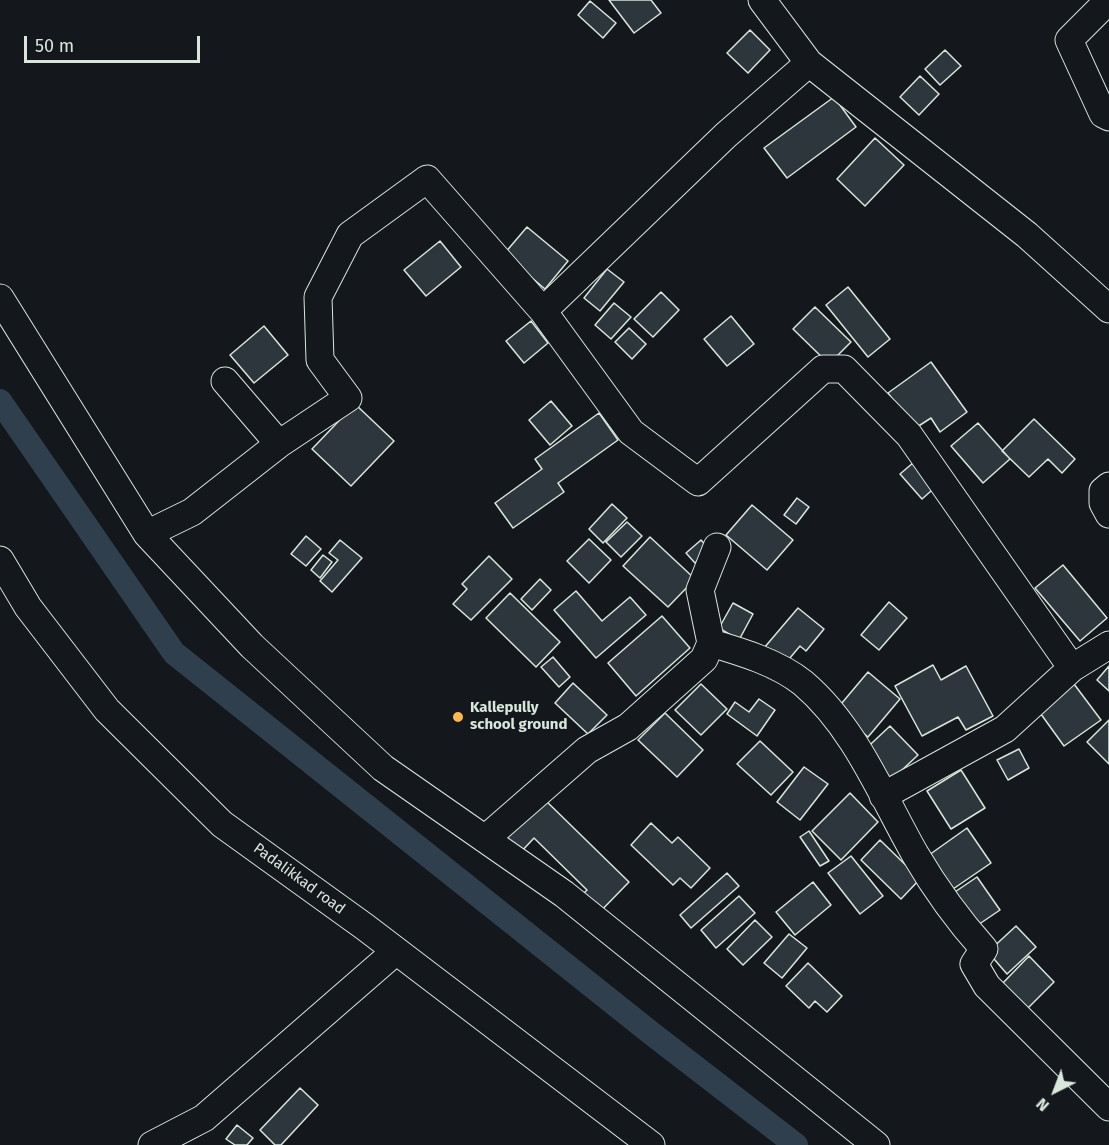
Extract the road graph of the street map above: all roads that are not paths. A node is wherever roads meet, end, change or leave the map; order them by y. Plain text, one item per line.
1 (762, 0) edge
2 (1109, 0) edge
3 (809, 63) junction
4 (1109, 117) edge
5 (0, 298) edge
6 (1109, 309) edge
7 (543, 311) junction
8 (225, 381) dead end
9 (279, 444) junction
10 (1109, 486) edge
11 (1109, 514) edge
12 (147, 534) junction
13 (717, 547) dead end
14 (0, 560) edge
15 (711, 644) junction
16 (1109, 645) edge
17 (1072, 668) junction
18 (884, 796) junction
19 (485, 839) junction
20 (396, 951) junction
21 (1109, 1107) edge
22 (152, 1145) edge
23 (651, 1145) edge
24 (876, 1145) edge

1 - 3 street
2 - 4 street
3 - 6 street
3 - 7 street
5 - 12 street
7 - 9 street
7 - 17 street
8 - 9 street
9 - 12 street
10 - 11 street
12 - 19 street
13 - 15 street
14 - 20 street, Padalikkad road
15 - 18 street
15 - 19 street
16 - 17 street
17 - 18 street
18 - 21 street
19 - 24 street
20 - 22 street
20 - 23 street, Padalikkad road

